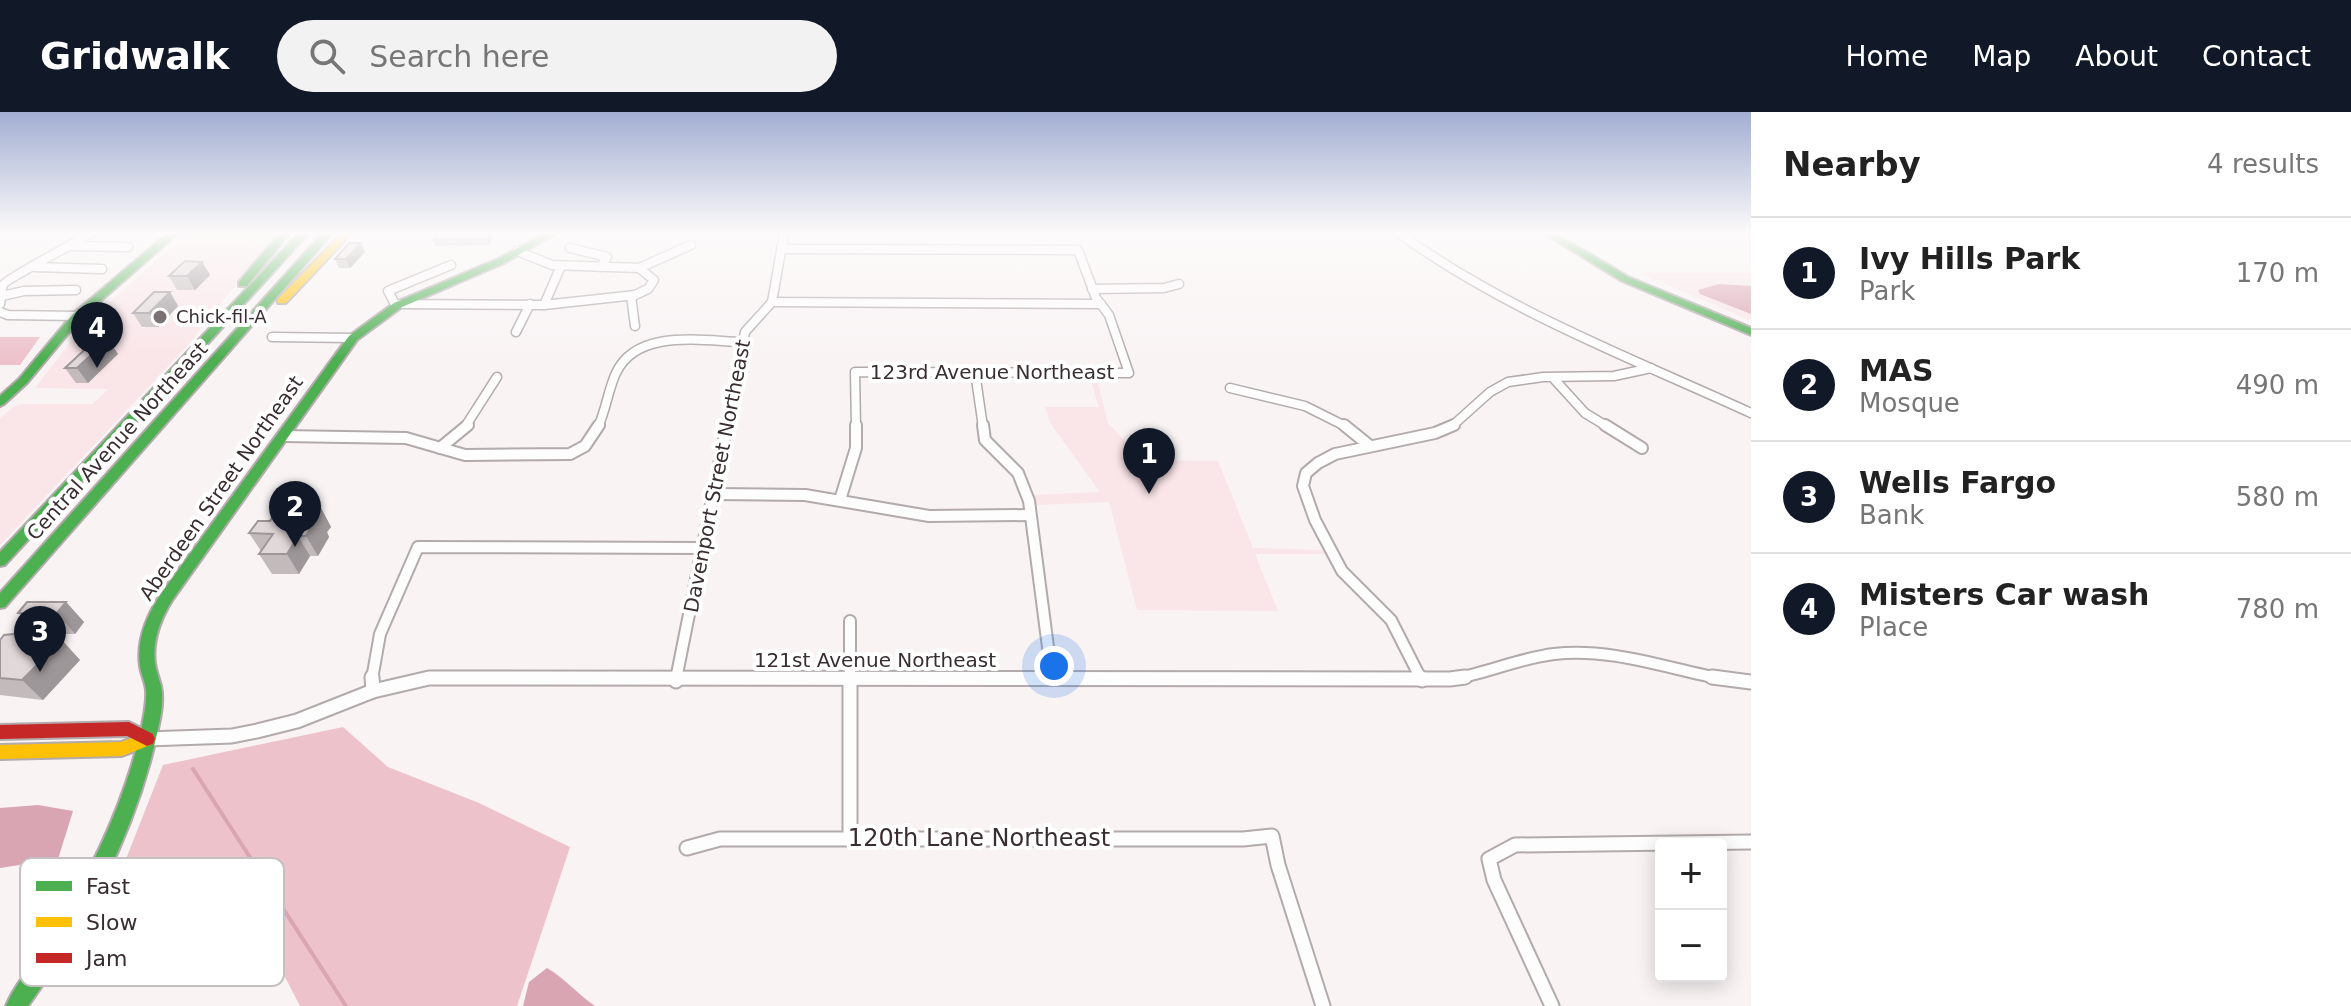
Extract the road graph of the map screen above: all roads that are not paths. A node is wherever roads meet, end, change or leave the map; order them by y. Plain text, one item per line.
1 (15, 276) edge
2 (124, 276) edge
3 (250, 276) edge
4 (265, 276) edge
5 (290, 276) edge
6 (305, 276) edge
7 (425, 276) edge
8 (460, 276) edge
9 (557, 276) edge
10 (651, 276) edge
11 (776, 276) edge
12 (1087, 276) edge
13 (1461, 276) edge
14 (1620, 276) edge
15 (1640, 276) edge
16 (1179, 284) dead end
17 (1092, 289) junction
18 (76, 290) dead end
19 (631, 296) junction
20 (1, 300) edge
21 (772, 302) junction
22 (395, 304) junction
23 (530, 304) junction
24 (1101, 304) junction
25 (544, 305) junction
26 (0, 312) edge
27 (77, 316) junction
28 (1751, 324) edge
29 (635, 326) dead end
30 (516, 332) dead end
31 (1751, 332) edge
32 (272, 337) dead end
33 (353, 338) junction
34 (743, 342) junction
35 (195, 352) junction
36 (1651, 368) junction
37 (975, 372) junction
38 (497, 377) dead end
39 (1554, 379) junction
40 (1230, 388) dead end
41 (2, 398) edge
42 (176, 404) junction
43 (1751, 413) edge
44 (283, 436) junction
45 (1370, 446) junction
46 (440, 448) junction
47 (1642, 448) dead end
48 (713, 494) junction
49 (840, 500) junction
50 (1030, 515) junction
51 (703, 548) junction
52 (0, 561) edge
53 (0, 603) edge
54 (850, 621) dead end
55 (1052, 678) junction
56 (1422, 680) junction
57 (676, 681) junction
58 (849, 681) junction
59 (1751, 682) edge
60 (373, 691) junction
61 (0, 732) edge
62 (147, 739) junction
63 (0, 752) edge
64 (850, 837) junction
65 (1751, 842) edge
66 (687, 848) dead end
67 (104, 858) edge
68 (31, 986) edge
69 (16, 1006) edge
70 (1323, 1006) edge
71 (1552, 1006) edge

1 - 20 street
2 - 27 main road
3 - 35 main road
4 - 35 main road, Central Avenue Northeast
5 - 42 main road, Central Avenue Northeast
6 - 42 main road
7 - 22 street
8 - 22 main road, Aberdeen Street Northeast
9 - 25 street
10 - 19 street
11 - 21 street
12 - 17 street
13 - 36 street
14 - 31 main road
15 - 28 main road
16 - 17 street
17 - 24 street
18 - 20 street
19 - 25 street
19 - 29 street
21 - 24 street
21 - 34 street, Davenport Street Northeast
22 - 23 street
22 - 33 main road, Aberdeen Street Northeast
23 - 25 street
23 - 30 street
24 - 37 street, 123rd Avenue Northeast
26 - 27 street
27 - 41 main road
32 - 33 street
33 - 44 main road, Aberdeen Street Northeast
34 - 46 street
34 - 48 street, Davenport Street Northeast
35 - 52 main road, Central Avenue Northeast
36 - 39 street
36 - 43 street
37 - 49 street, 123rd Avenue Northeast
37 - 50 street
38 - 46 street
39 - 45 street
39 - 47 street
40 - 45 street
42 - 53 main road, Central Avenue Northeast
44 - 46 street
44 - 62 main road, Aberdeen Street Northeast
45 - 56 street
48 - 49 street
48 - 51 street, Davenport Street Northeast
49 - 50 street
50 - 55 street
51 - 57 street, Davenport Street Northeast
51 - 60 street
54 - 58 street
55 - 56 street, 121st Avenue Northeast
55 - 58 street, 121st Avenue Northeast
56 - 59 street, 121st Avenue Northeast
57 - 58 street, 121st Avenue Northeast
57 - 60 street, 121st Avenue Northeast
58 - 64 street
60 - 62 street, 121st Avenue Northeast
61 - 62 main road, 121st Avenue Northeast
62 - 63 main road, 121st Avenue Northeast
62 - 67 main road, Aberdeen Street Northeast
64 - 66 street, 120th Lane Northeast
64 - 70 street, 120th Lane Northeast
65 - 71 street
68 - 69 main road, Aberdeen Street Northeast

